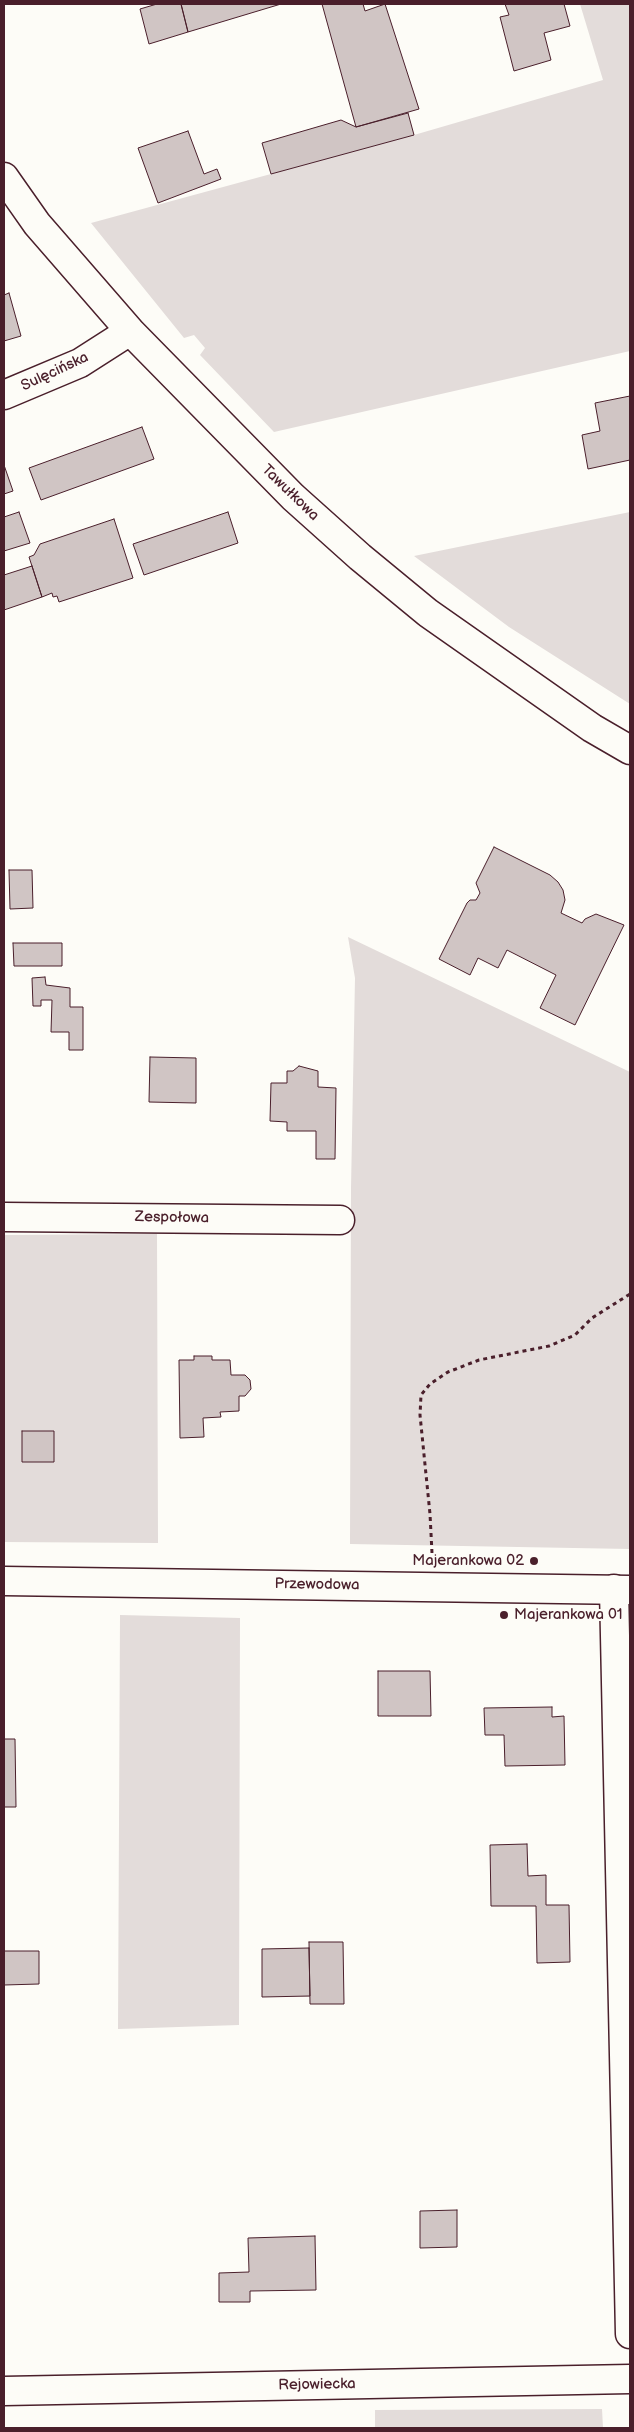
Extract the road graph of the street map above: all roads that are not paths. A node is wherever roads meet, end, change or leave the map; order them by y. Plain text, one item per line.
1 (4, 177) edge
2 (130, 331) junction
3 (4, 395) edge
4 (630, 750) edge
5 (4, 1217) edge
6 (340, 1220) dead end
7 (4, 1581) edge
8 (622, 1589) edge
9 (630, 2334) edge
10 (630, 2380) edge
11 (4, 2391) edge

1 - 2 street, Tawułkowa
2 - 3 street, Sulęcińska
2 - 4 street, Tawułkowa
5 - 6 street, Zespołowa
7 - 8 street, Przewodowa
8 - 9 street
10 - 11 street, Rejowiecka

